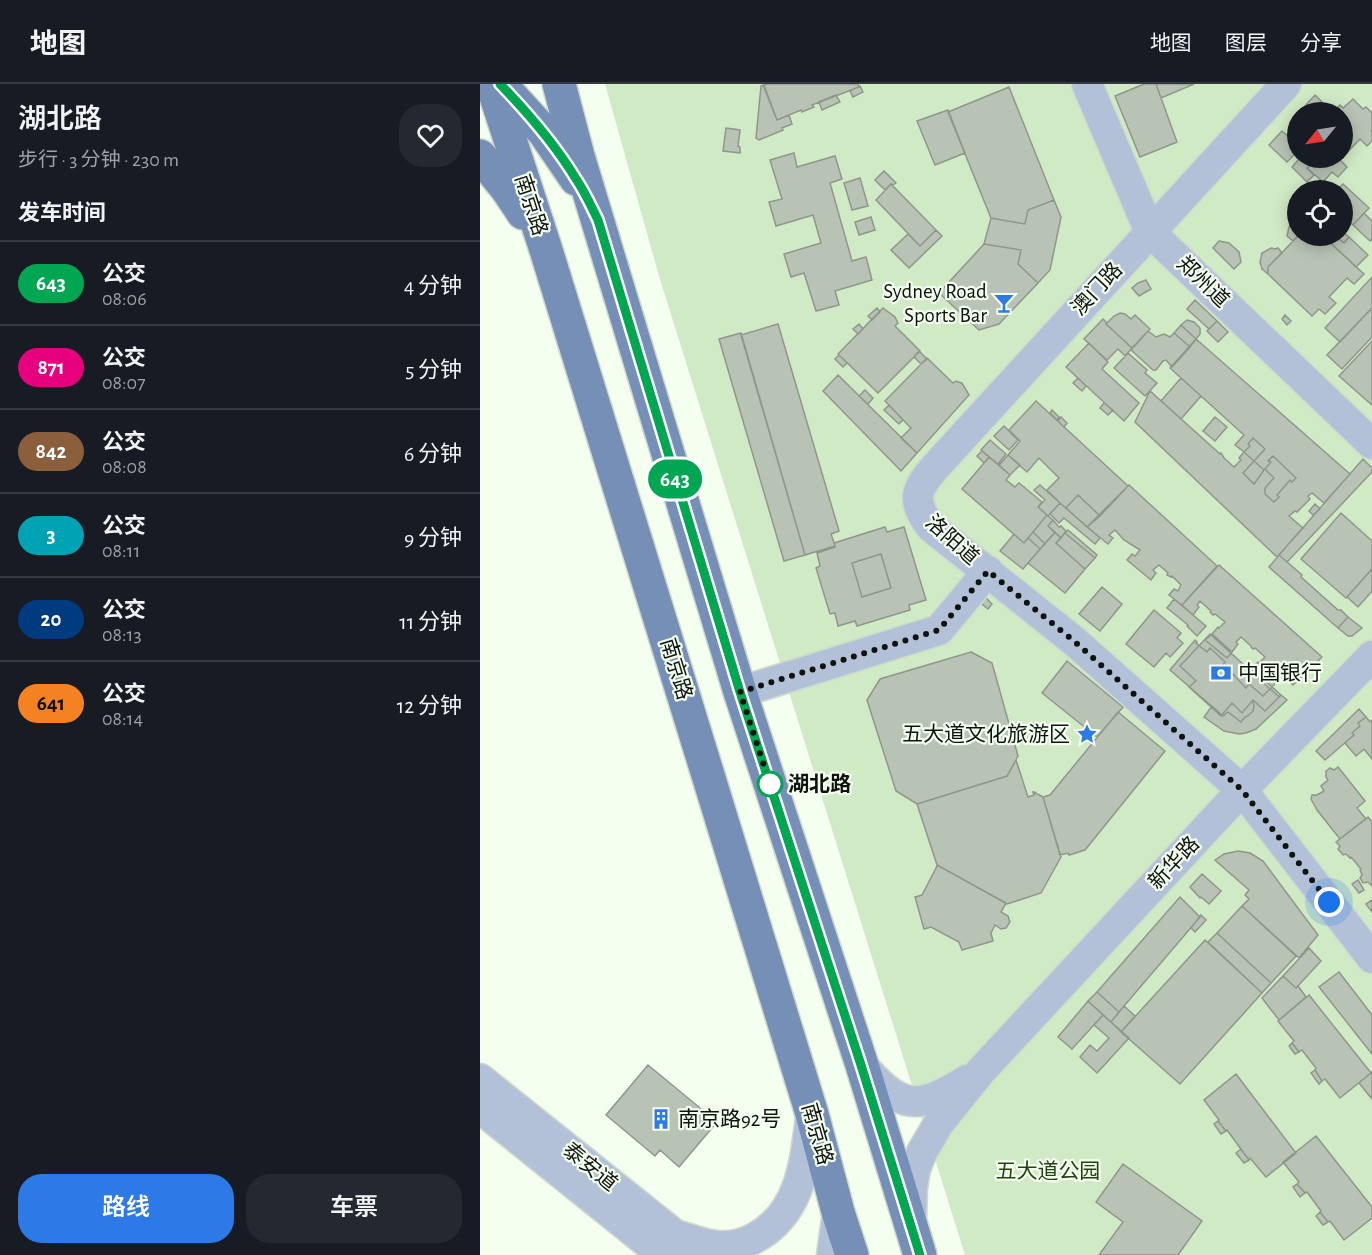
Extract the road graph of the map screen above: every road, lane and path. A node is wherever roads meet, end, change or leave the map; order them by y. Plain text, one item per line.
1 (492, 84) edge
2 (500, 84) edge
3 (559, 84) edge
4 (1087, 84) edge
5 (1286, 84) edge
6 (480, 146) edge
7 (480, 156) edge
8 (571, 158) junction
9 (520, 172) junction
10 (1150, 232) junction
11 (546, 250) junction
12 (1372, 444) edge
13 (917, 500) joint
14 (988, 571) junction
15 (1372, 656) edge
16 (740, 692) junction
17 (1242, 790) junction
18 (1372, 958) edge
19 (861, 1065) junction
20 (980, 1072) junction
21 (480, 1079) edge
22 (480, 1108) edge
23 (812, 1114) junction
24 (838, 1212) junction
25 (911, 1224) junction
26 (668, 1244) edge
27 (700, 1255) edge
28 (832, 1255) edge
29 (852, 1255) edge
30 (920, 1255) edge

1 - 9 main road, 南京路
2 - 8 main road
3 - 8 main road
4 - 10 street, 郑州道
5 - 10 street, 澳门路
6 - 9 main road
7 - 11 main road
8 - 9 main road
8 - 16 main road
9 - 11 main road, 南京路
10 - 12 street, 郑州道
10 - 13 street, 澳门路
11 - 23 main road, 南京路
13 - 14 street, 洛阳道
14 - 16 street
14 - 17 street, 洛阳道
15 - 17 street, 新华路
16 - 19 main road
17 - 18 street, 洛阳道
17 - 20 street, 新华路
19 - 20 street, 新华路
19 - 25 main road
20 - 25 street, 新华路
21 - 26 street, 泰安道
22 - 26 street, 泰安道
23 - 24 main road, 南京路
23 - 26 street
24 - 28 street
24 - 29 main road, 南京路
25 - 30 main road
26 - 27 street, 泰安道

